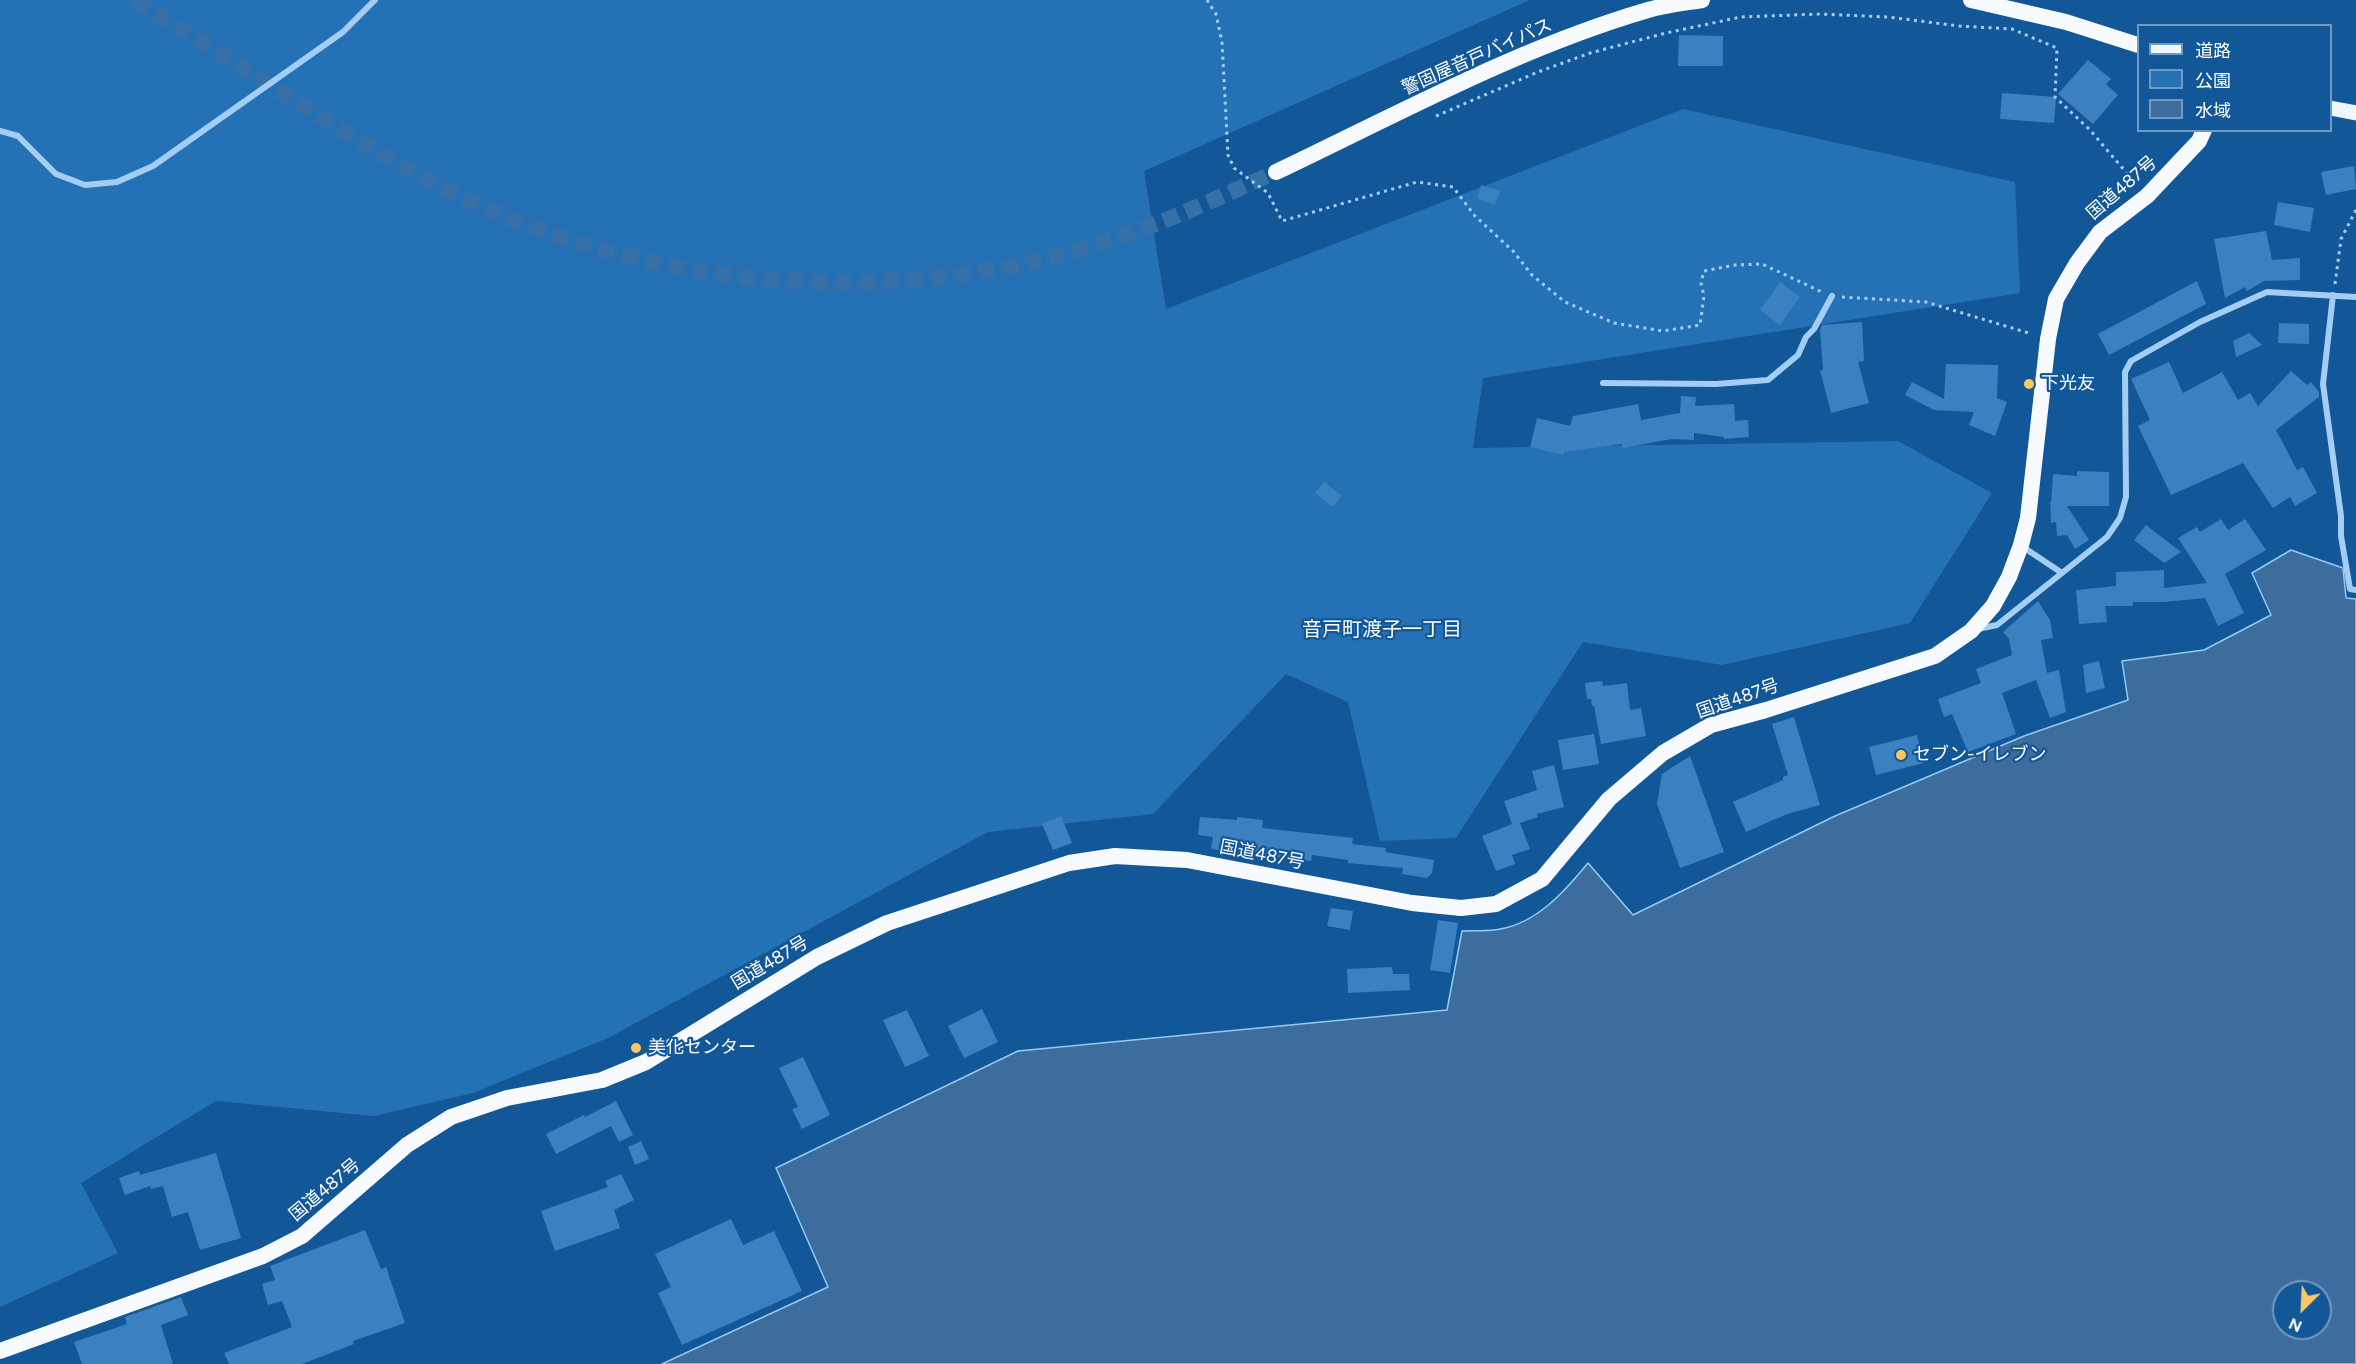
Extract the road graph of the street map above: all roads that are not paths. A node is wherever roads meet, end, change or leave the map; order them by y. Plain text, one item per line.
1 (375, 0) edge
2 (1702, 0) edge
3 (1971, 0) edge
4 (2137, 44) edge
5 (2332, 108) edge
6 (2356, 113) edge
7 (0, 131) edge
8 (2203, 132) edge
9 (1276, 172) tunnel mouth
10 (2333, 295) junction
11 (1832, 296) road end
12 (2356, 297) edge
13 (1604, 383) dead end
14 (2021, 545) junction
15 (2062, 573) junction
16 (2356, 590) edge
17 (1971, 631) junction
18 (0, 1351) edge

1 - 7 street
2 - 9 highway, 警固屋音戸バイパス
3 - 4 highway
5 - 6 main road
8 - 14 highway, 国道487号
10 - 12 street
10 - 15 street
10 - 16 street
11 - 13 street
14 - 15 street
14 - 17 highway, 国道487号
15 - 17 street
17 - 18 highway, 国道487号

